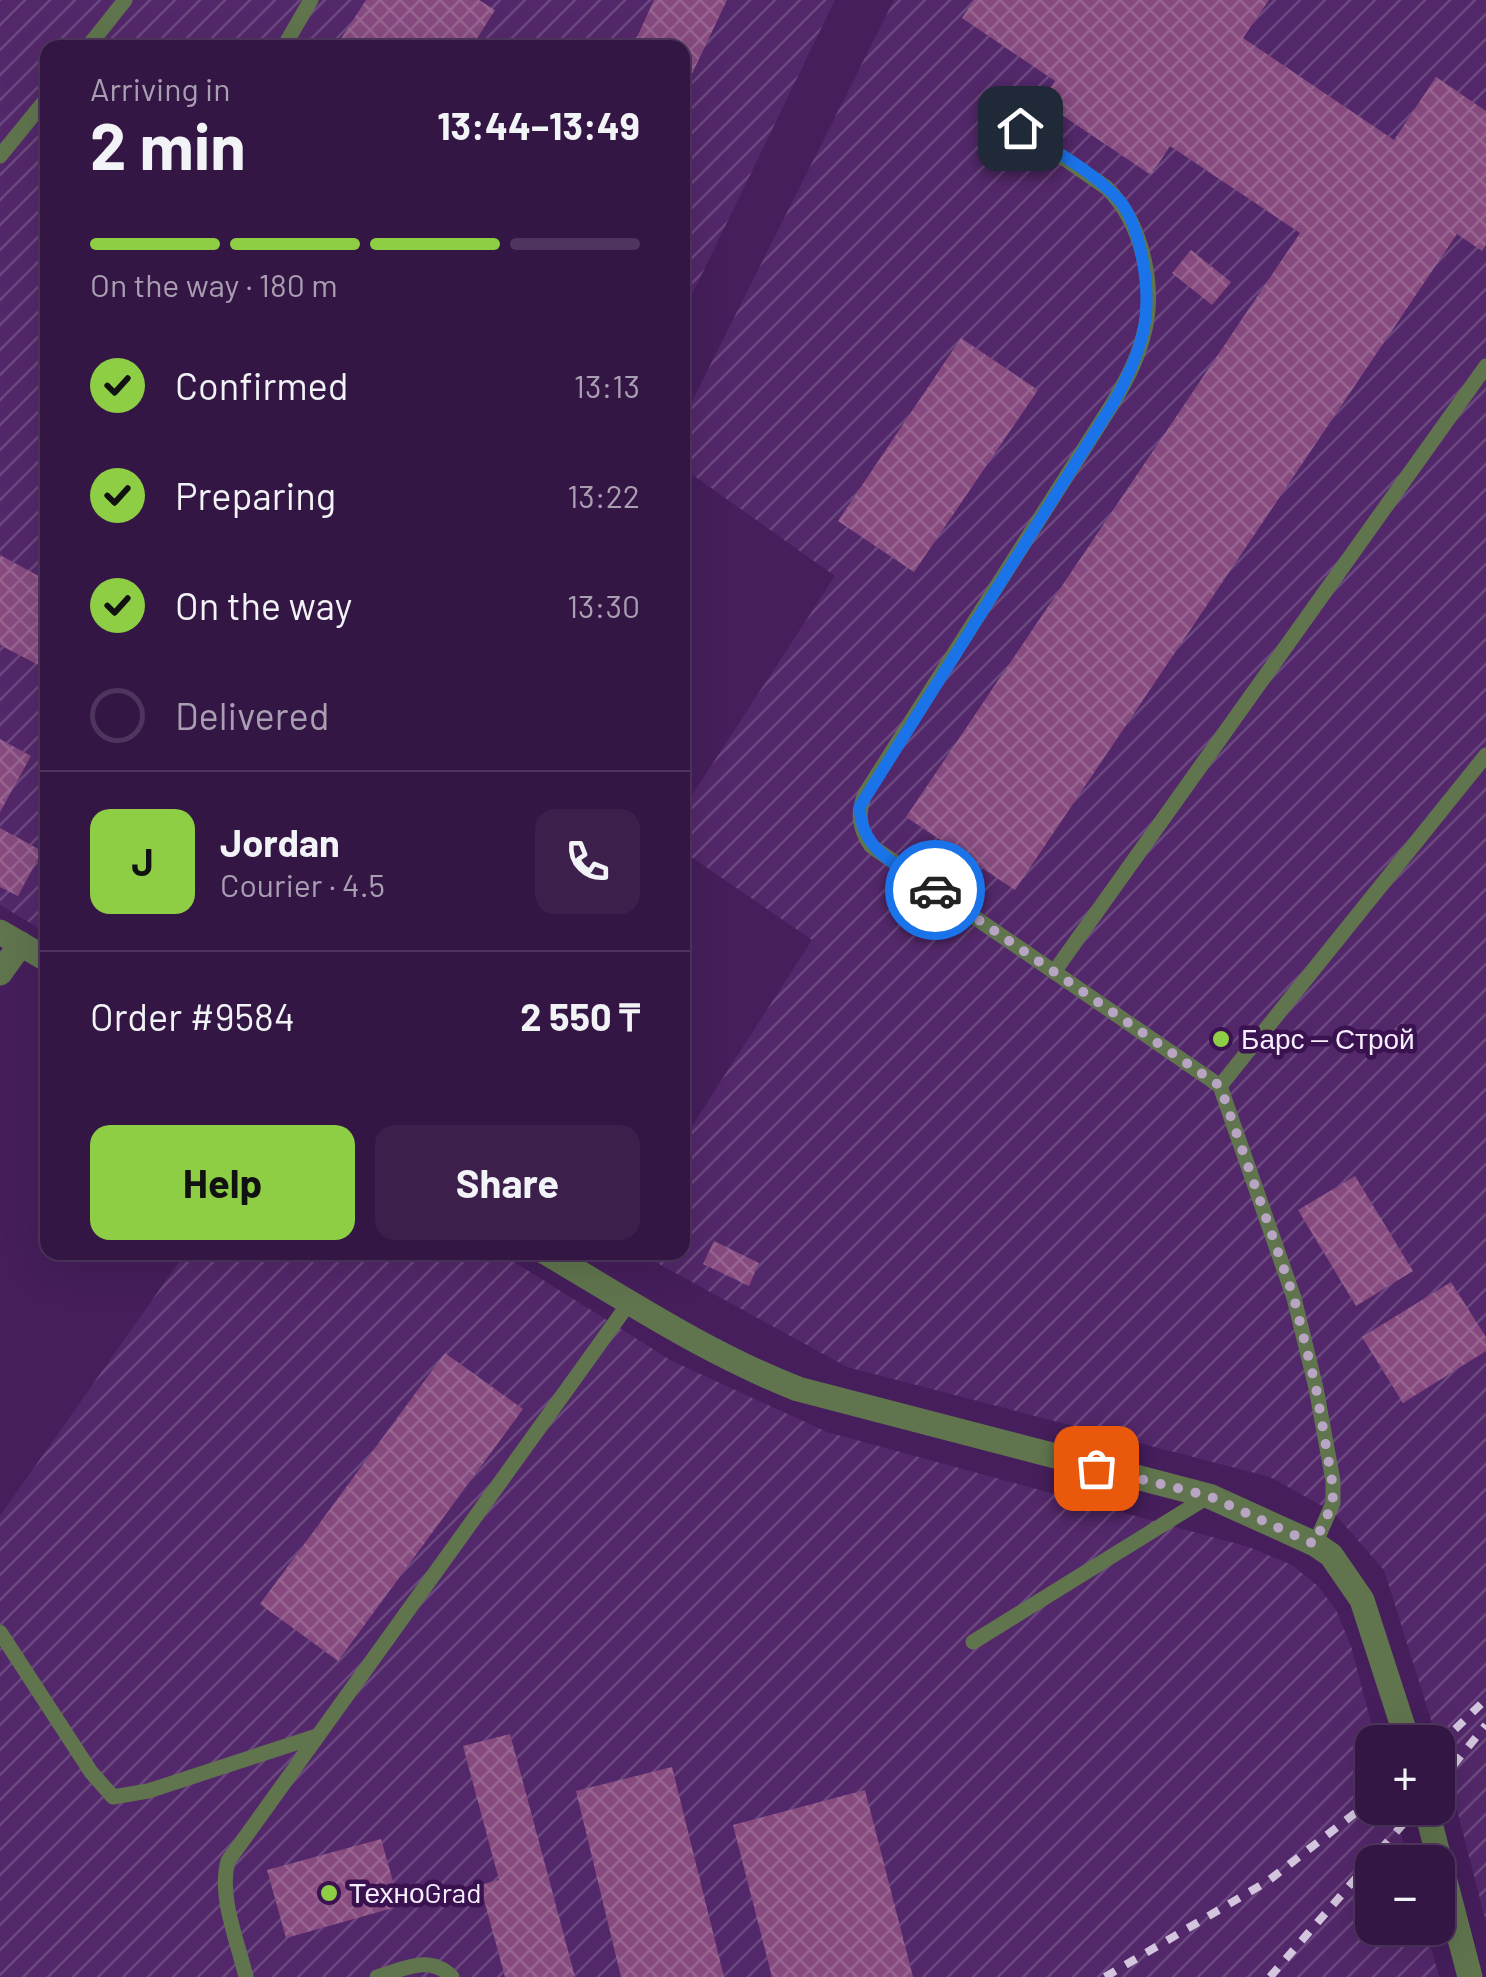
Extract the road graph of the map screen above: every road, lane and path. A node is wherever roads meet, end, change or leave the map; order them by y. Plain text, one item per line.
1 (126, 0) edge
2 (311, 0) edge
3 (94, 40) edge
4 (288, 40) edge
5 (40, 107) edge
6 (991, 108) dead end
7 (0, 156) edge
8 (1486, 366) edge
9 (1486, 756) edge
10 (10, 938) edge
11 (40, 955) edge
12 (1054, 972) junction
13 (0, 973) edge
14 (1220, 1086) junction
15 (558, 1260) edge
16 (630, 1303) junction
17 (1209, 1496) junction
18 (1314, 1544) junction
19 (0, 1632) edge
20 (973, 1642) dead end
21 (1402, 1725) edge
22 (317, 1736) junction
23 (1430, 1825) edge
24 (246, 1977) edge
25 (378, 1977) edge
26 (452, 1977) edge
27 (1470, 1977) edge

1 - 3 lane
2 - 4 lane
5 - 7 lane
6 - 12 lane
8 - 12 lane
9 - 14 lane
10 - 11 street
10 - 13 street
12 - 14 lane
14 - 18 lane
15 - 16 street
16 - 17 street
16 - 22 lane
17 - 18 street
17 - 20 lane
18 - 21 street
19 - 22 lane
22 - 24 lane
23 - 27 street
25 - 26 lane

